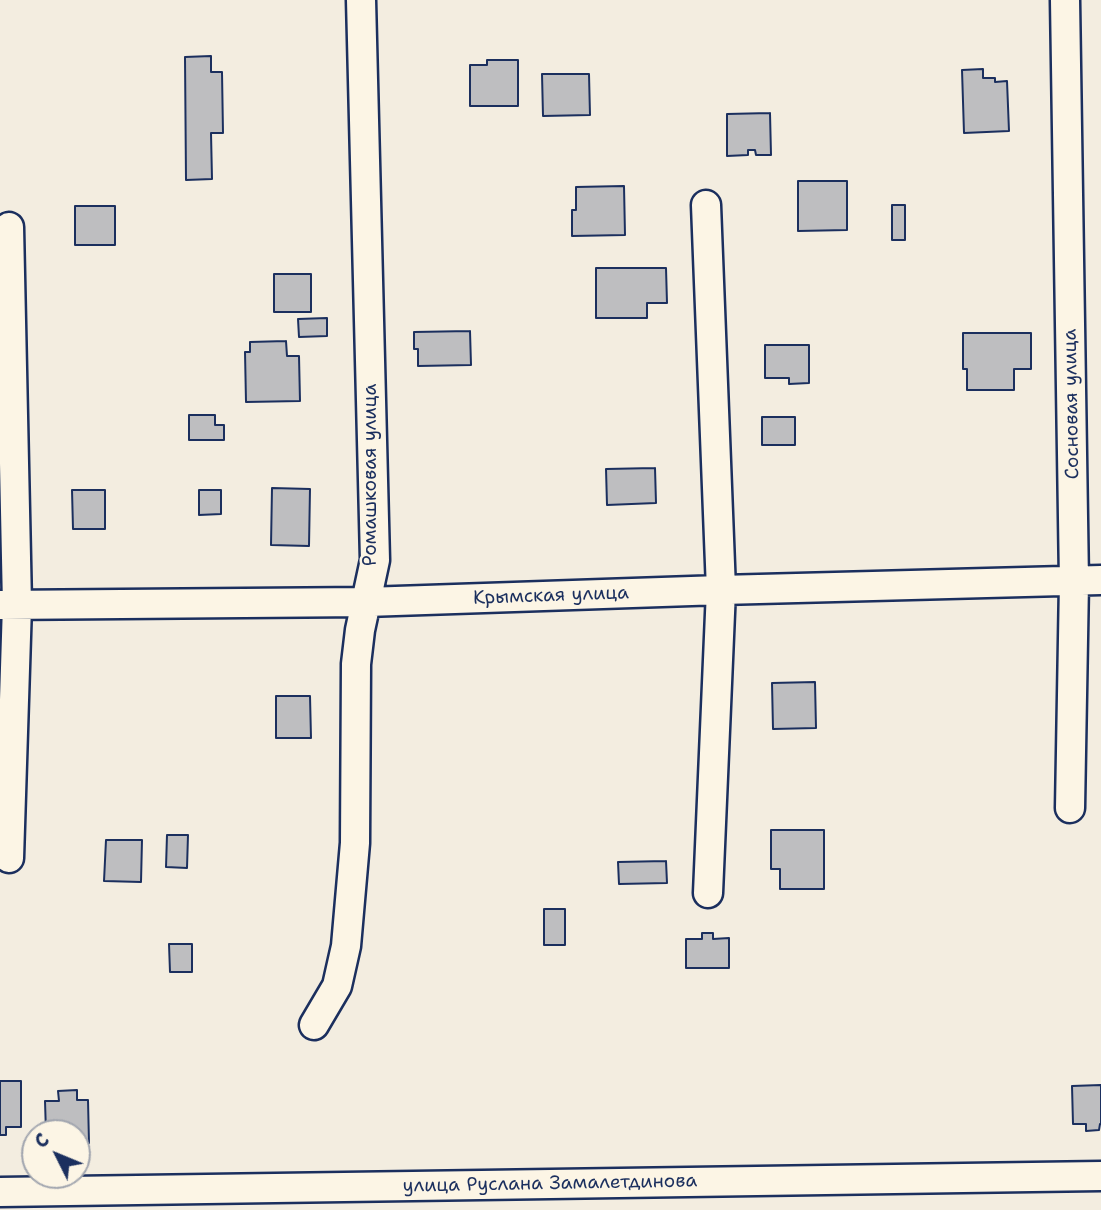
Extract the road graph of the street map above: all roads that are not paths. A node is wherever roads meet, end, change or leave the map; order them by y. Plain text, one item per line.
1 (361, 0) edge
2 (1065, 0) edge
3 (706, 205) dead end
4 (9, 228) dead end
5 (1088, 581) edge
6 (721, 590) junction
7 (366, 602) junction
8 (8, 605) edge
9 (1070, 808) dead end
10 (9, 858) dead end
11 (708, 894) dead end
12 (314, 1025) dead end
13 (1101, 1176) edge
14 (0, 1192) edge

1 - 7 street, Ромашковая улица
2 - 5 street, Сосновая улица
3 - 6 street
4 - 8 street
5 - 6 street, Крымская улица
5 - 9 street, Сосновая улица
6 - 7 street, Крымская улица
6 - 11 street
7 - 8 street, Крымская улица
7 - 12 street, Ромашковая улица
8 - 10 street
13 - 14 street, улица Руслана Замалетдинова

